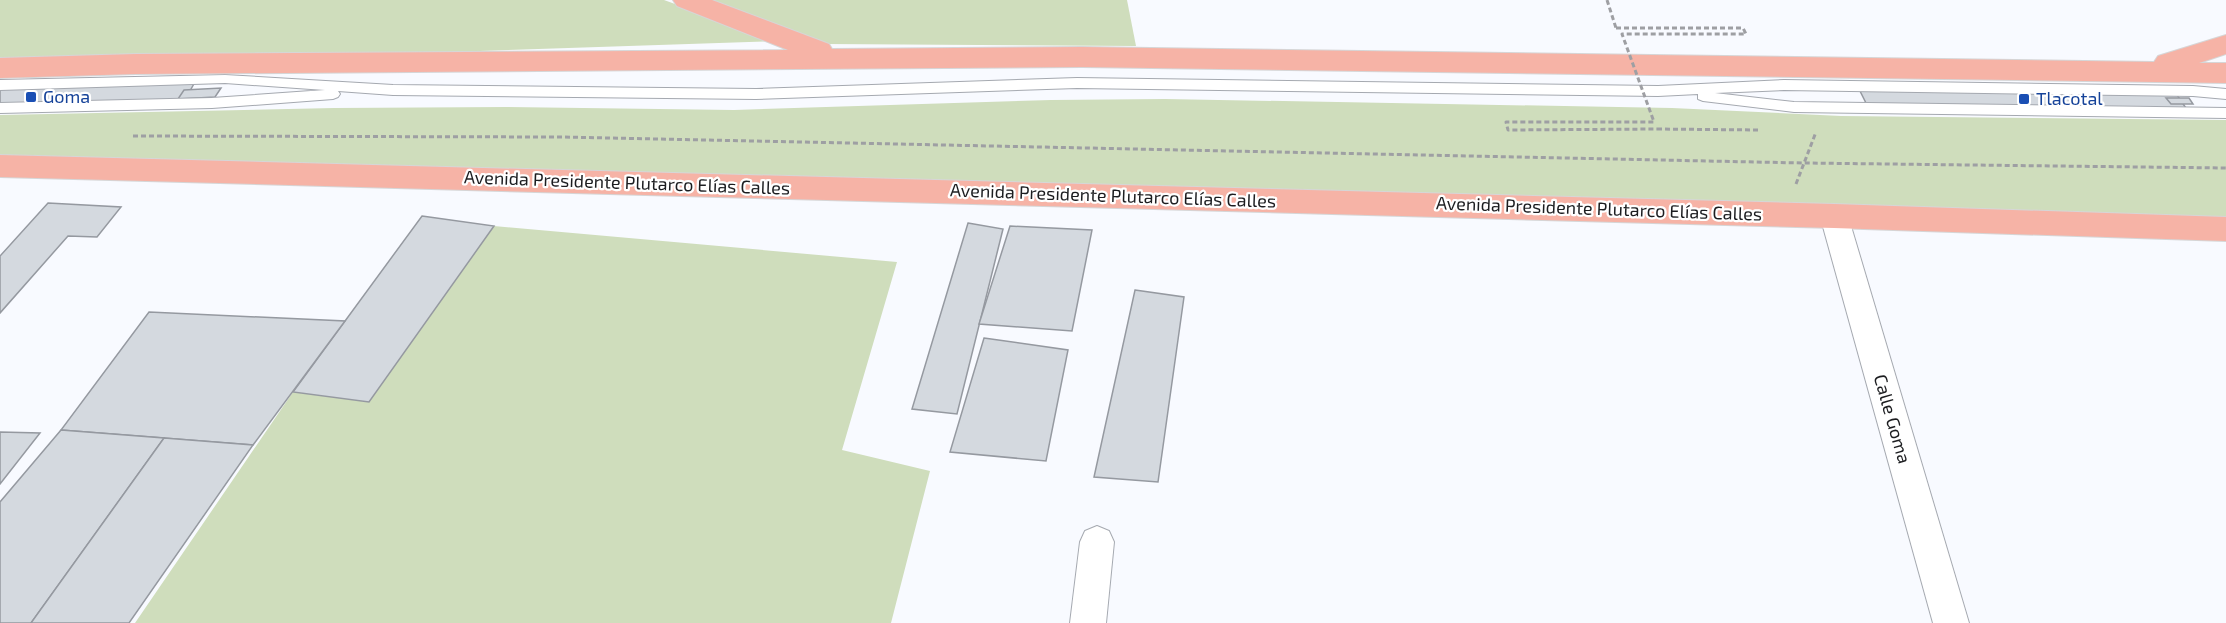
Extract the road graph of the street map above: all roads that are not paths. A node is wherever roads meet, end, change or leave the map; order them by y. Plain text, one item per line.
1 (686, 0) edge
2 (2226, 44) edge
3 (838, 58) junction
4 (0, 68) edge
5 (2142, 71) junction
6 (2226, 73) edge
7 (0, 85) edge
8 (393, 90) junction
9 (1658, 91) junction
10 (2226, 94) edge
11 (0, 108) edge
12 (2226, 113) edge
13 (0, 166) edge
14 (1828, 215) junction
15 (2226, 229) edge
16 (1097, 542) dead end
17 (1088, 623) edge
18 (1951, 623) edge

1 - 3 main road
2 - 5 main road
3 - 4 main road
3 - 5 main road
5 - 6 main road
7 - 8 lane
8 - 9 lane
8 - 11 lane
9 - 10 lane
9 - 12 lane
13 - 14 main road, Avenida Presidente Plutarco Elías Calles
14 - 15 main road, Avenida Presidente Plutarco Elías Calles
14 - 18 street, Calle Goma
16 - 17 street

